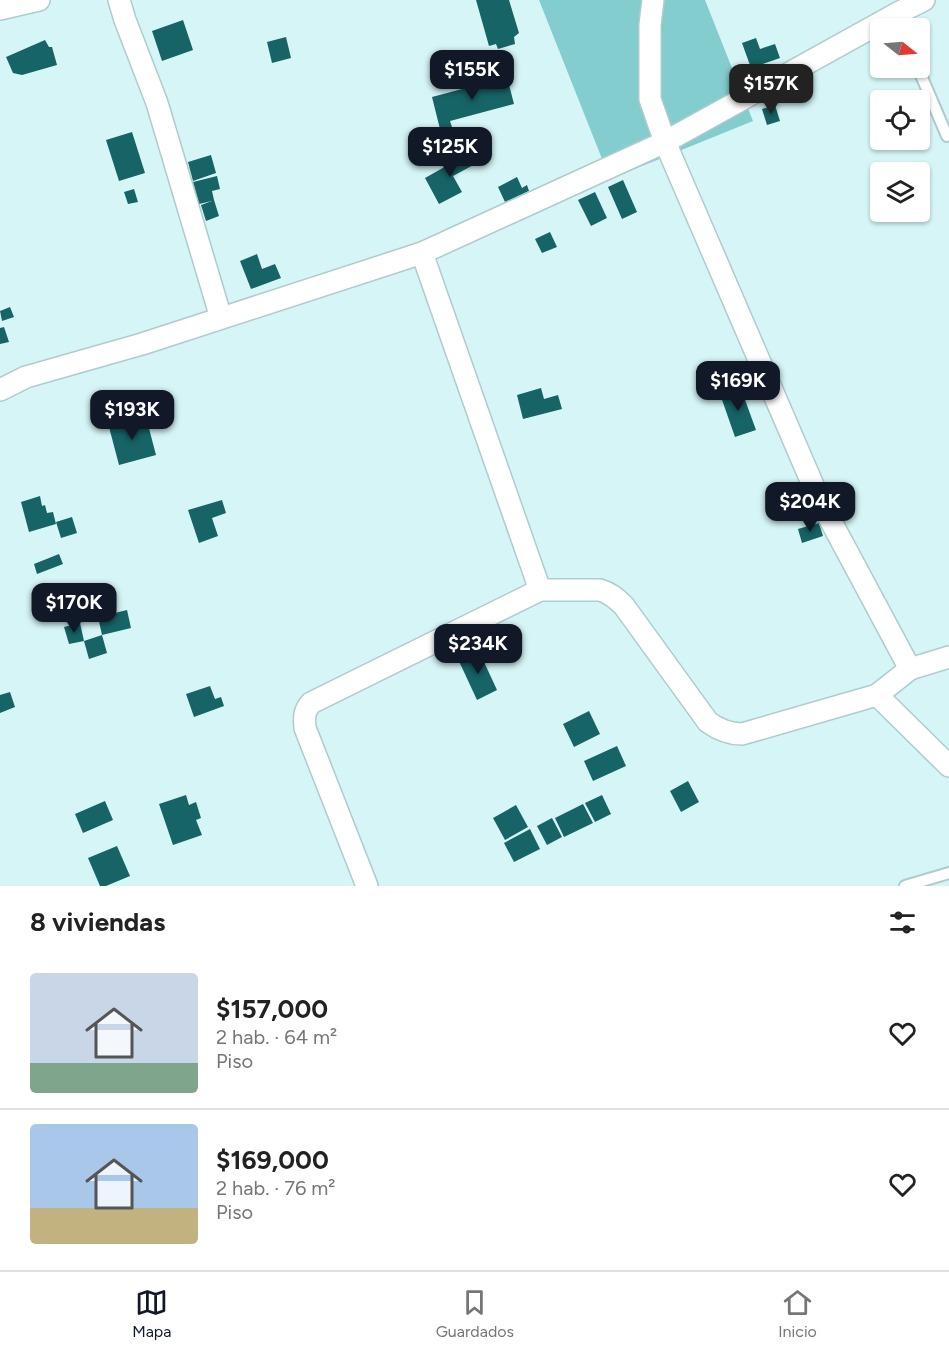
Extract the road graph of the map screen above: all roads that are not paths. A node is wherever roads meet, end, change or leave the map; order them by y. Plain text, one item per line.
1 (39, 0) edge
2 (119, 0) edge
3 (653, 0) edge
4 (924, 0) edge
5 (0, 9) edge
6 (922, 78) edge
7 (947, 136) dead end
8 (665, 142) junction
9 (422, 253) junction
10 (221, 318) junction
11 (0, 390) edge
12 (540, 590) junction
13 (949, 657) edge
14 (910, 669) junction
15 (877, 695) junction
16 (949, 766) edge
17 (949, 873) edge
18 (367, 886) edge
19 (905, 886) edge

1 - 5 street
2 - 10 street
3 - 8 street
4 - 8 street
6 - 7 lane
8 - 9 street
8 - 14 street
9 - 10 street
9 - 12 street
10 - 11 street
12 - 15 street
12 - 18 street
13 - 14 street
14 - 15 street
15 - 16 street
17 - 19 lane

